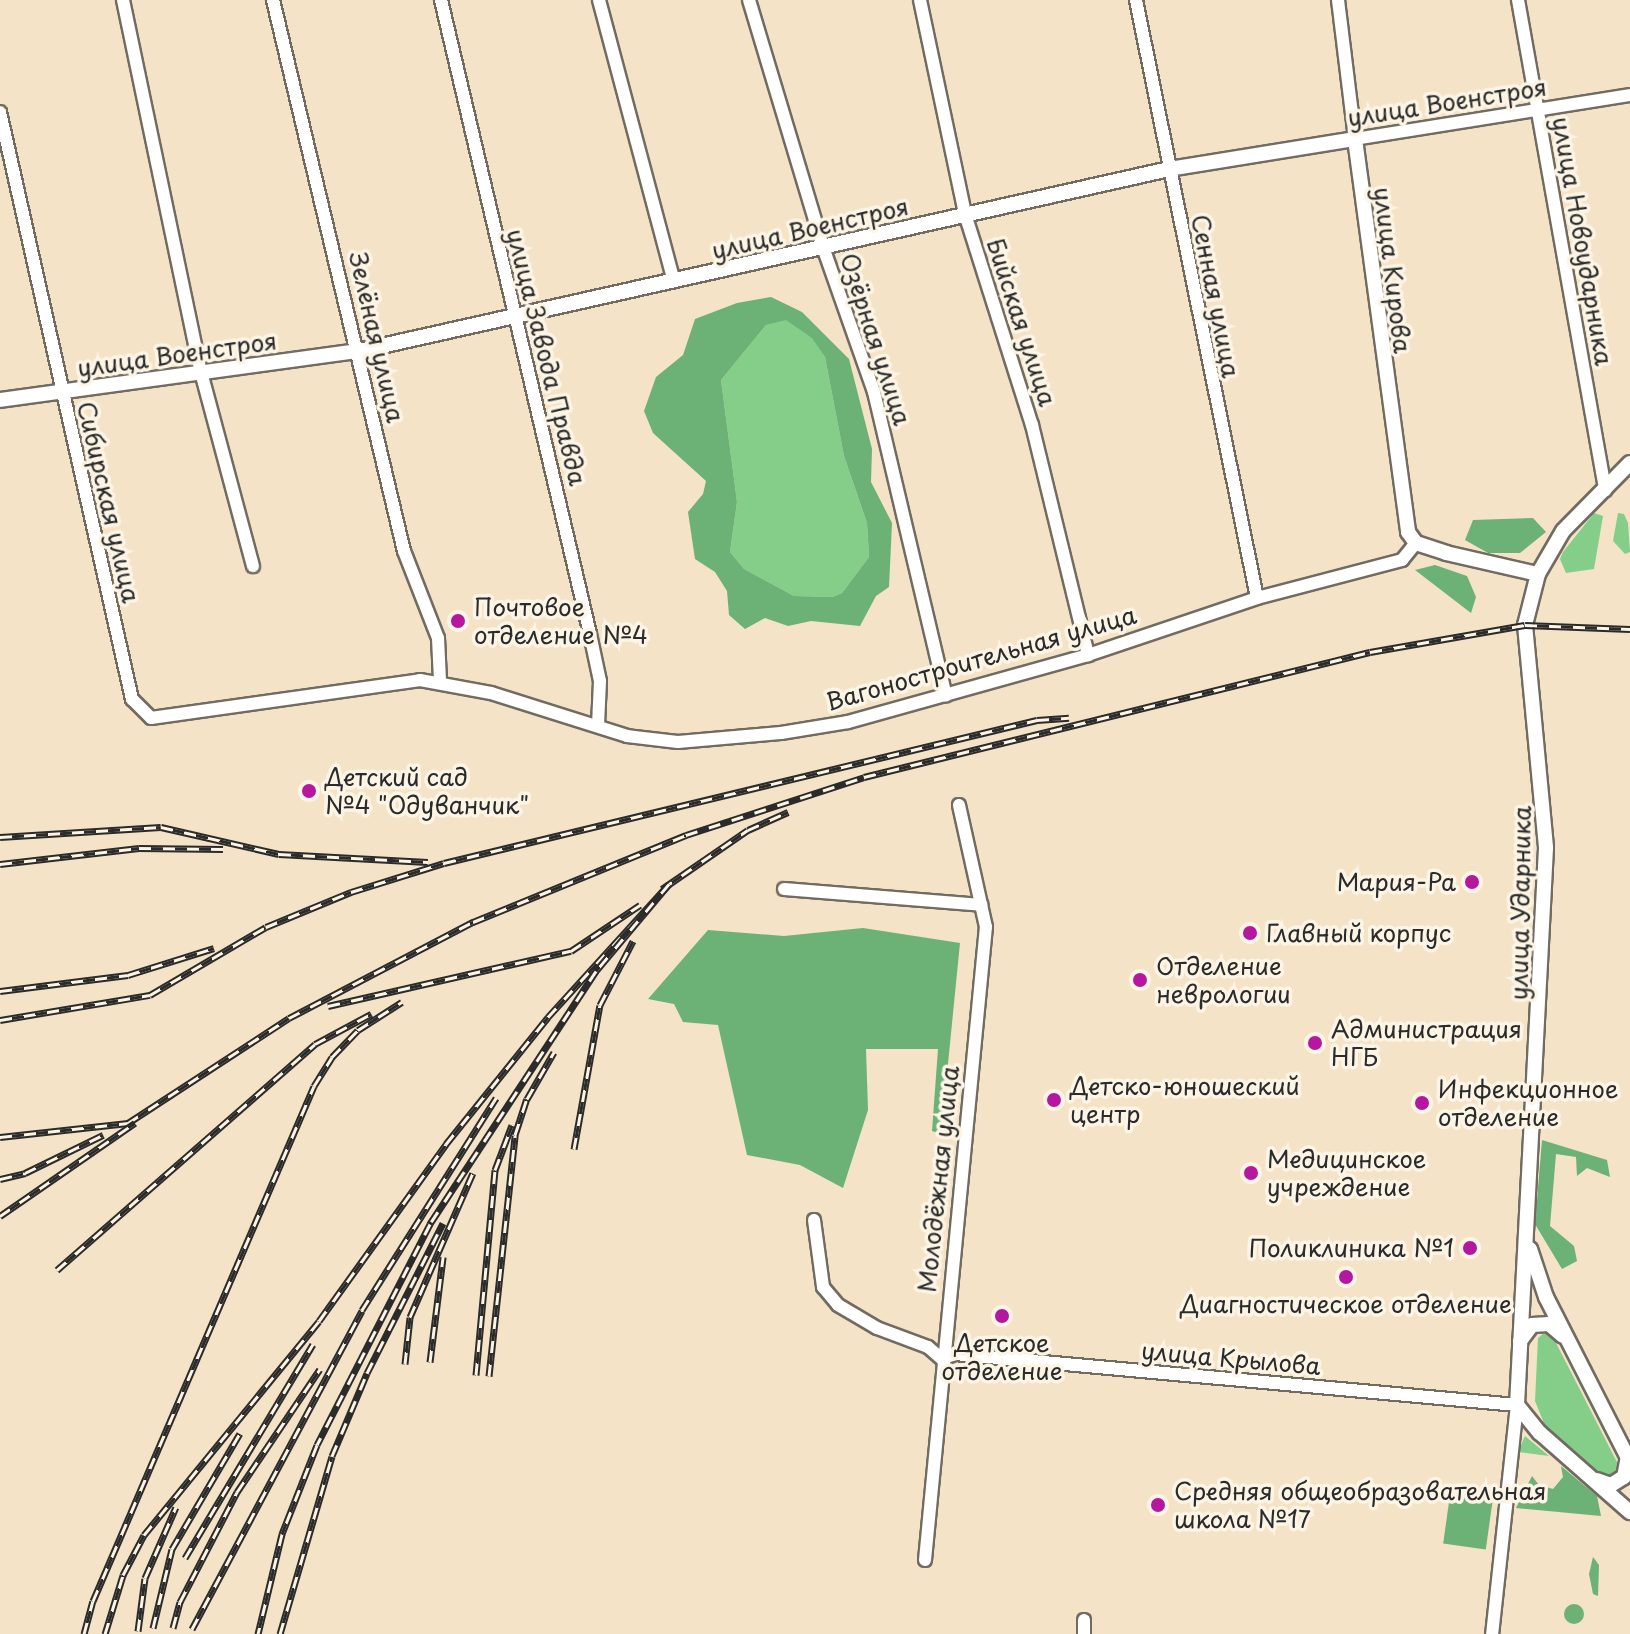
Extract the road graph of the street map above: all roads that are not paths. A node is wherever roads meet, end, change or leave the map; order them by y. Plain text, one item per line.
1 (123, 0) edge
2 (273, 0) edge
3 (441, 0) edge
4 (599, 0) edge
5 (749, 0) edge
6 (920, 0) edge
7 (1136, 0) edge
8 (1338, 0) edge
9 (1518, 0) edge
10 (1630, 95) edge
11 (1538, 111) junction
12 (0, 112) edge
13 (1355, 139) junction
14 (1169, 169) junction
15 (965, 214) junction
16 (824, 250) junction
17 (674, 281) junction
18 (514, 320) junction
19 (359, 351) junction
20 (201, 372) junction
21 (60, 393) junction
22 (0, 400) edge
23 (1630, 463) edge
24 (1605, 490) junction
25 (1416, 543) junction
26 (253, 566) dead end
27 (1538, 574) junction
28 (1257, 598) junction
29 (1088, 655) junction
30 (440, 681) junction
31 (946, 696) junction
32 (140, 712) joint
33 (598, 725) junction
34 (959, 805) dead end
35 (784, 889) dead end
36 (981, 905) junction
37 (814, 1220) dead end
38 (1526, 1234) junction
39 (1567, 1338) junction
40 (1520, 1342) junction
41 (942, 1359) junction
42 (1517, 1405) junction
43 (1627, 1455) edge
44 (1593, 1479) junction
45 (1630, 1512) edge
46 (925, 1560) dead end
47 (1492, 1634) edge

1 - 20 street
2 - 19 street, Зелёная улица
3 - 18 street, улица Завода Правда
4 - 17 street
5 - 16 street, Озёрная улица
6 - 15 street, Бийская улица
7 - 14 street, Сенная улица
8 - 13 street, улица Кирова
9 - 11 street, улица Новоударника
10 - 11 street, улица Военстроя
11 - 13 street, улица Военстроя
11 - 24 street, улица Новоударника
12 - 21 street, Сибирская улица
13 - 14 street, улица Военстроя
13 - 25 street, улица Кирова
14 - 15 street, улица Военстроя
14 - 28 street, Сенная улица
15 - 16 street, улица Военстроя
15 - 29 street, Бийская улица
16 - 17 street, улица Военстроя
16 - 31 street, Озёрная улица
17 - 18 street, улица Военстроя
18 - 19 street, улица Военстроя
18 - 33 street, улица Завода Правда
19 - 20 street, улица Военстроя
19 - 30 street, Зелёная улица
20 - 21 street, улица Военстроя
20 - 26 street
21 - 22 street, улица Военстроя
21 - 32 street, Сибирская улица
23 - 24 street, улица Ударника
24 - 27 street, улица Ударника
25 - 27 street
25 - 28 street, Вагоностроительная улица
27 - 38 street, улица Ударника
28 - 29 street, Вагоностроительная улица
29 - 31 street, Вагоностроительная улица
30 - 32 street, Вагоностроительная улица
30 - 33 street, Вагоностроительная улица
31 - 33 street, Вагоностроительная улица
34 - 36 street, Молодёжная улица
35 - 36 street
36 - 41 street, Молодёжная улица
37 - 41 street
38 - 39 street, улица Ударника
38 - 40 street, улица Ударника
39 - 40 street
39 - 43 street, улица Ударника
40 - 42 street, улица Ударника
41 - 42 street, улица Крылова
41 - 46 street, Молодёжная улица
42 - 44 street
42 - 47 street, улица Ударника
43 - 44 street
44 - 45 street

